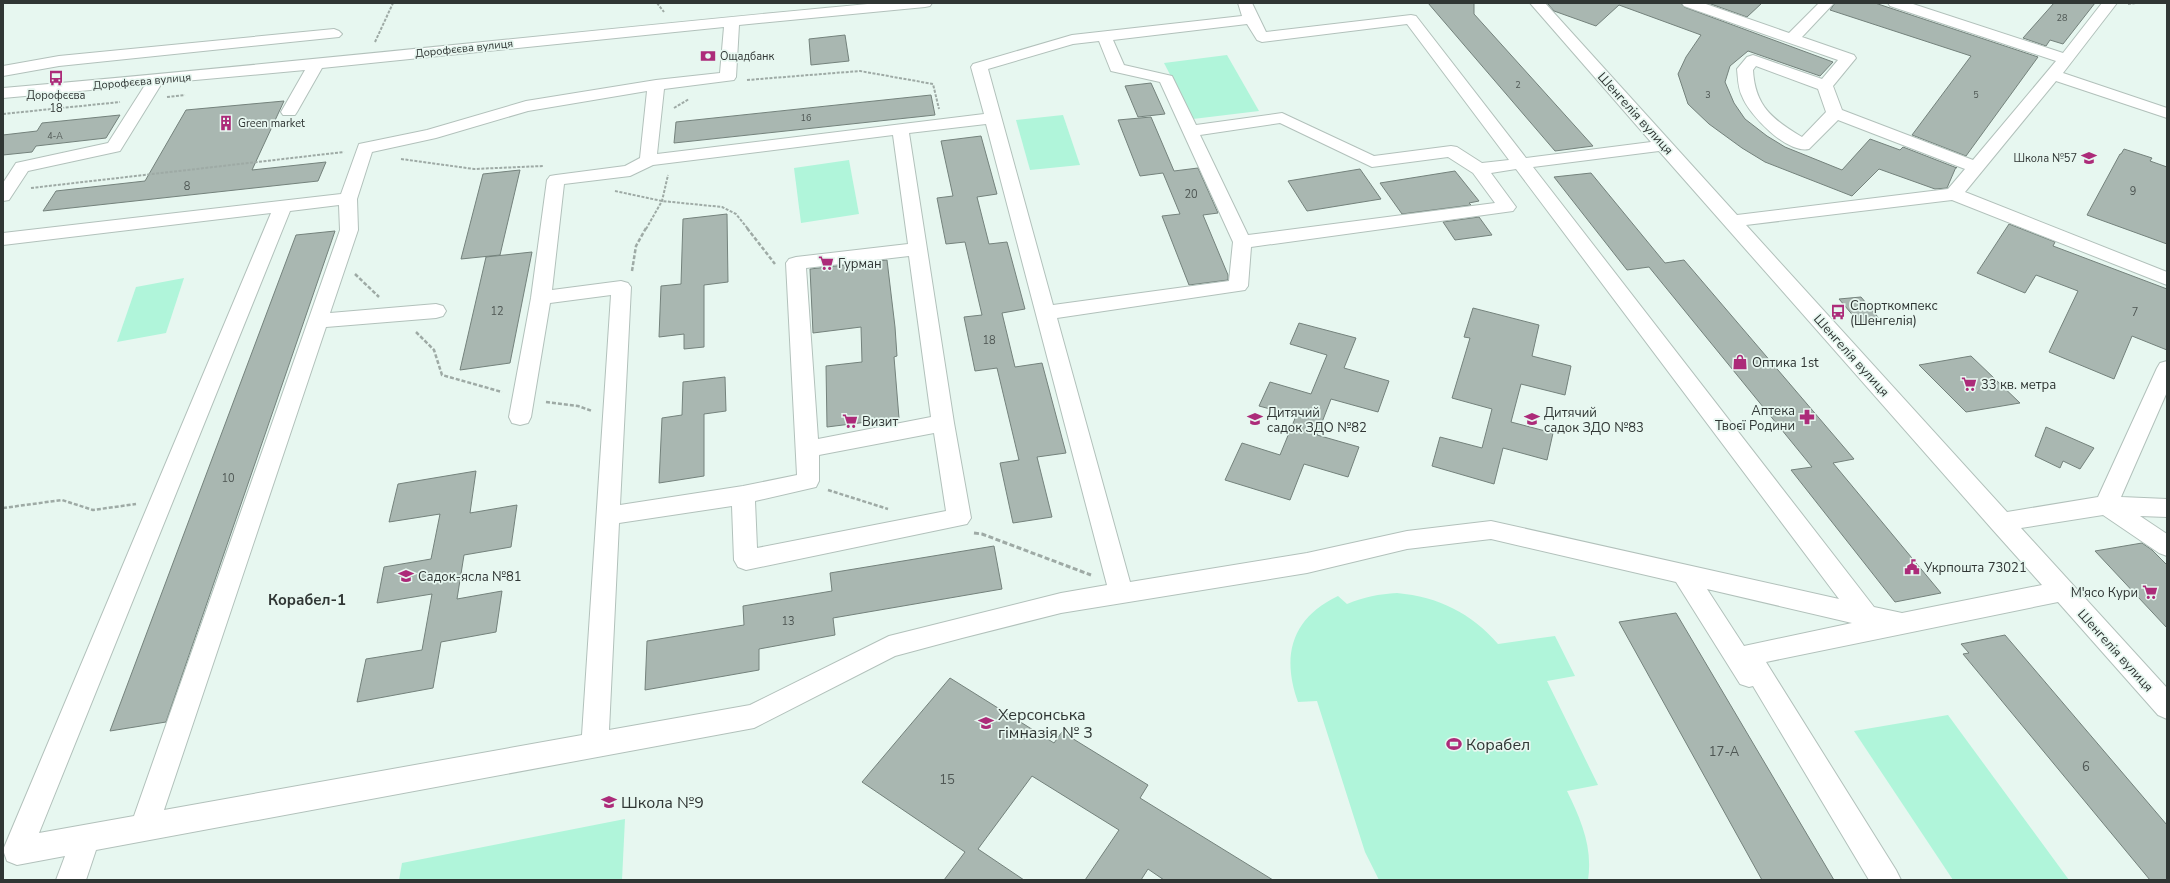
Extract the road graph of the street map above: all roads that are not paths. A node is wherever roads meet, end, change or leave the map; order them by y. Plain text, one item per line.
1 (925, 3) edge
2 (1537, 3) edge
3 (1689, 3) edge
4 (1827, 3) edge
5 (1895, 3) edge
6 (2110, 3) edge
7 (1248, 11) edge
8 (732, 20) junction
9 (334, 34) dead end
10 (1104, 36) junction
11 (1792, 39) junction
12 (2066, 59) junction
13 (316, 64) junction
14 (3, 71) edge
15 (2053, 75) junction
16 (156, 80) junction
17 (656, 85) junction
18 (1825, 86) junction
19 (3, 93) edge
20 (289, 112) dead end
21 (2167, 112) edge
22 (1835, 113) junction
23 (993, 118) junction
24 (900, 128) junction
25 (1191, 131) junction
26 (1664, 145) junction
27 (648, 160) junction
28 (1522, 164) junction
29 (22, 167) junction
30 (1975, 167) junction
31 (1479, 169) junction
32 (3, 171) edge
33 (1954, 194) junction
34 (3, 196) edge
35 (348, 200) junction
36 (283, 206) junction
37 (1733, 221) junction
38 (3, 239) edge
39 (1242, 242) junction
40 (918, 249) junction
41 (2167, 279) edge
42 (541, 298) junction
43 (436, 311) dead end
44 (1046, 313) junction
45 (318, 321) junction
46 (2167, 368) edge
47 (520, 417) dead end
48 (943, 423) junction
49 (808, 449) junction
50 (743, 495) junction
51 (2106, 505) junction
52 (2167, 508) edge
53 (607, 516) junction
54 (2000, 522) junction
55 (2167, 546) edge
56 (1683, 573) junction
57 (2062, 591) junction
58 (1121, 592) junction
59 (1866, 616) junction
60 (1902, 624) junction
61 (2162, 695) edge
62 (595, 745) junction
63 (144, 829) junction
64 (86, 839) junction
65 (71, 880) edge
66 (1879, 880) edge
67 (1886, 880) edge

1 - 8 street, Дорофєєва вулиця
2 - 26 street, Шенгелія вулиця
3 - 11 street
4 - 11 street
5 - 12 street
6 - 12 street
7 - 10 street
7 - 28 street
8 - 13 street, Дорофєєва вулиця
8 - 17 street
9 - 14 street
10 - 23 street
10 - 25 street
11 - 18 street
12 - 15 street
13 - 16 street, Дорофєєва вулиця
13 - 20 street
15 - 21 street
15 - 30 street
16 - 19 street, Дорофєєва вулиця
16 - 29 street
17 - 27 street
17 - 35 street
18 - 22 street
18 - 22 street
22 - 30 street
23 - 24 street
23 - 44 street
24 - 27 street
24 - 40 street
25 - 31 street
25 - 39 street
26 - 28 street
26 - 37 street, Шенгелія вулиця
27 - 42 street
28 - 31 street
28 - 59 street
29 - 32 street
29 - 34 street
30 - 33 street
31 - 39 street
33 - 37 street
33 - 41 street
35 - 36 street
35 - 45 street
36 - 38 street
36 - 64 street
37 - 54 street, Шенгелія вулиця
39 - 44 street
40 - 48 street
40 - 49 street
42 - 47 street
42 - 53 street
43 - 45 street
44 - 58 street
45 - 63 street
46 - 51 street
48 - 49 street
48 - 50 street
49 - 50 street
50 - 53 street
51 - 52 street
51 - 54 street
51 - 55 street
53 - 62 street
54 - 57 street, Шенгелія вулиця
56 - 58 street
56 - 59 street
56 - 66 street
57 - 60 street
57 - 61 street, Шенгелія вулиця
58 - 62 street
59 - 60 street
60 - 67 street
62 - 63 street
63 - 64 street
64 - 65 street

